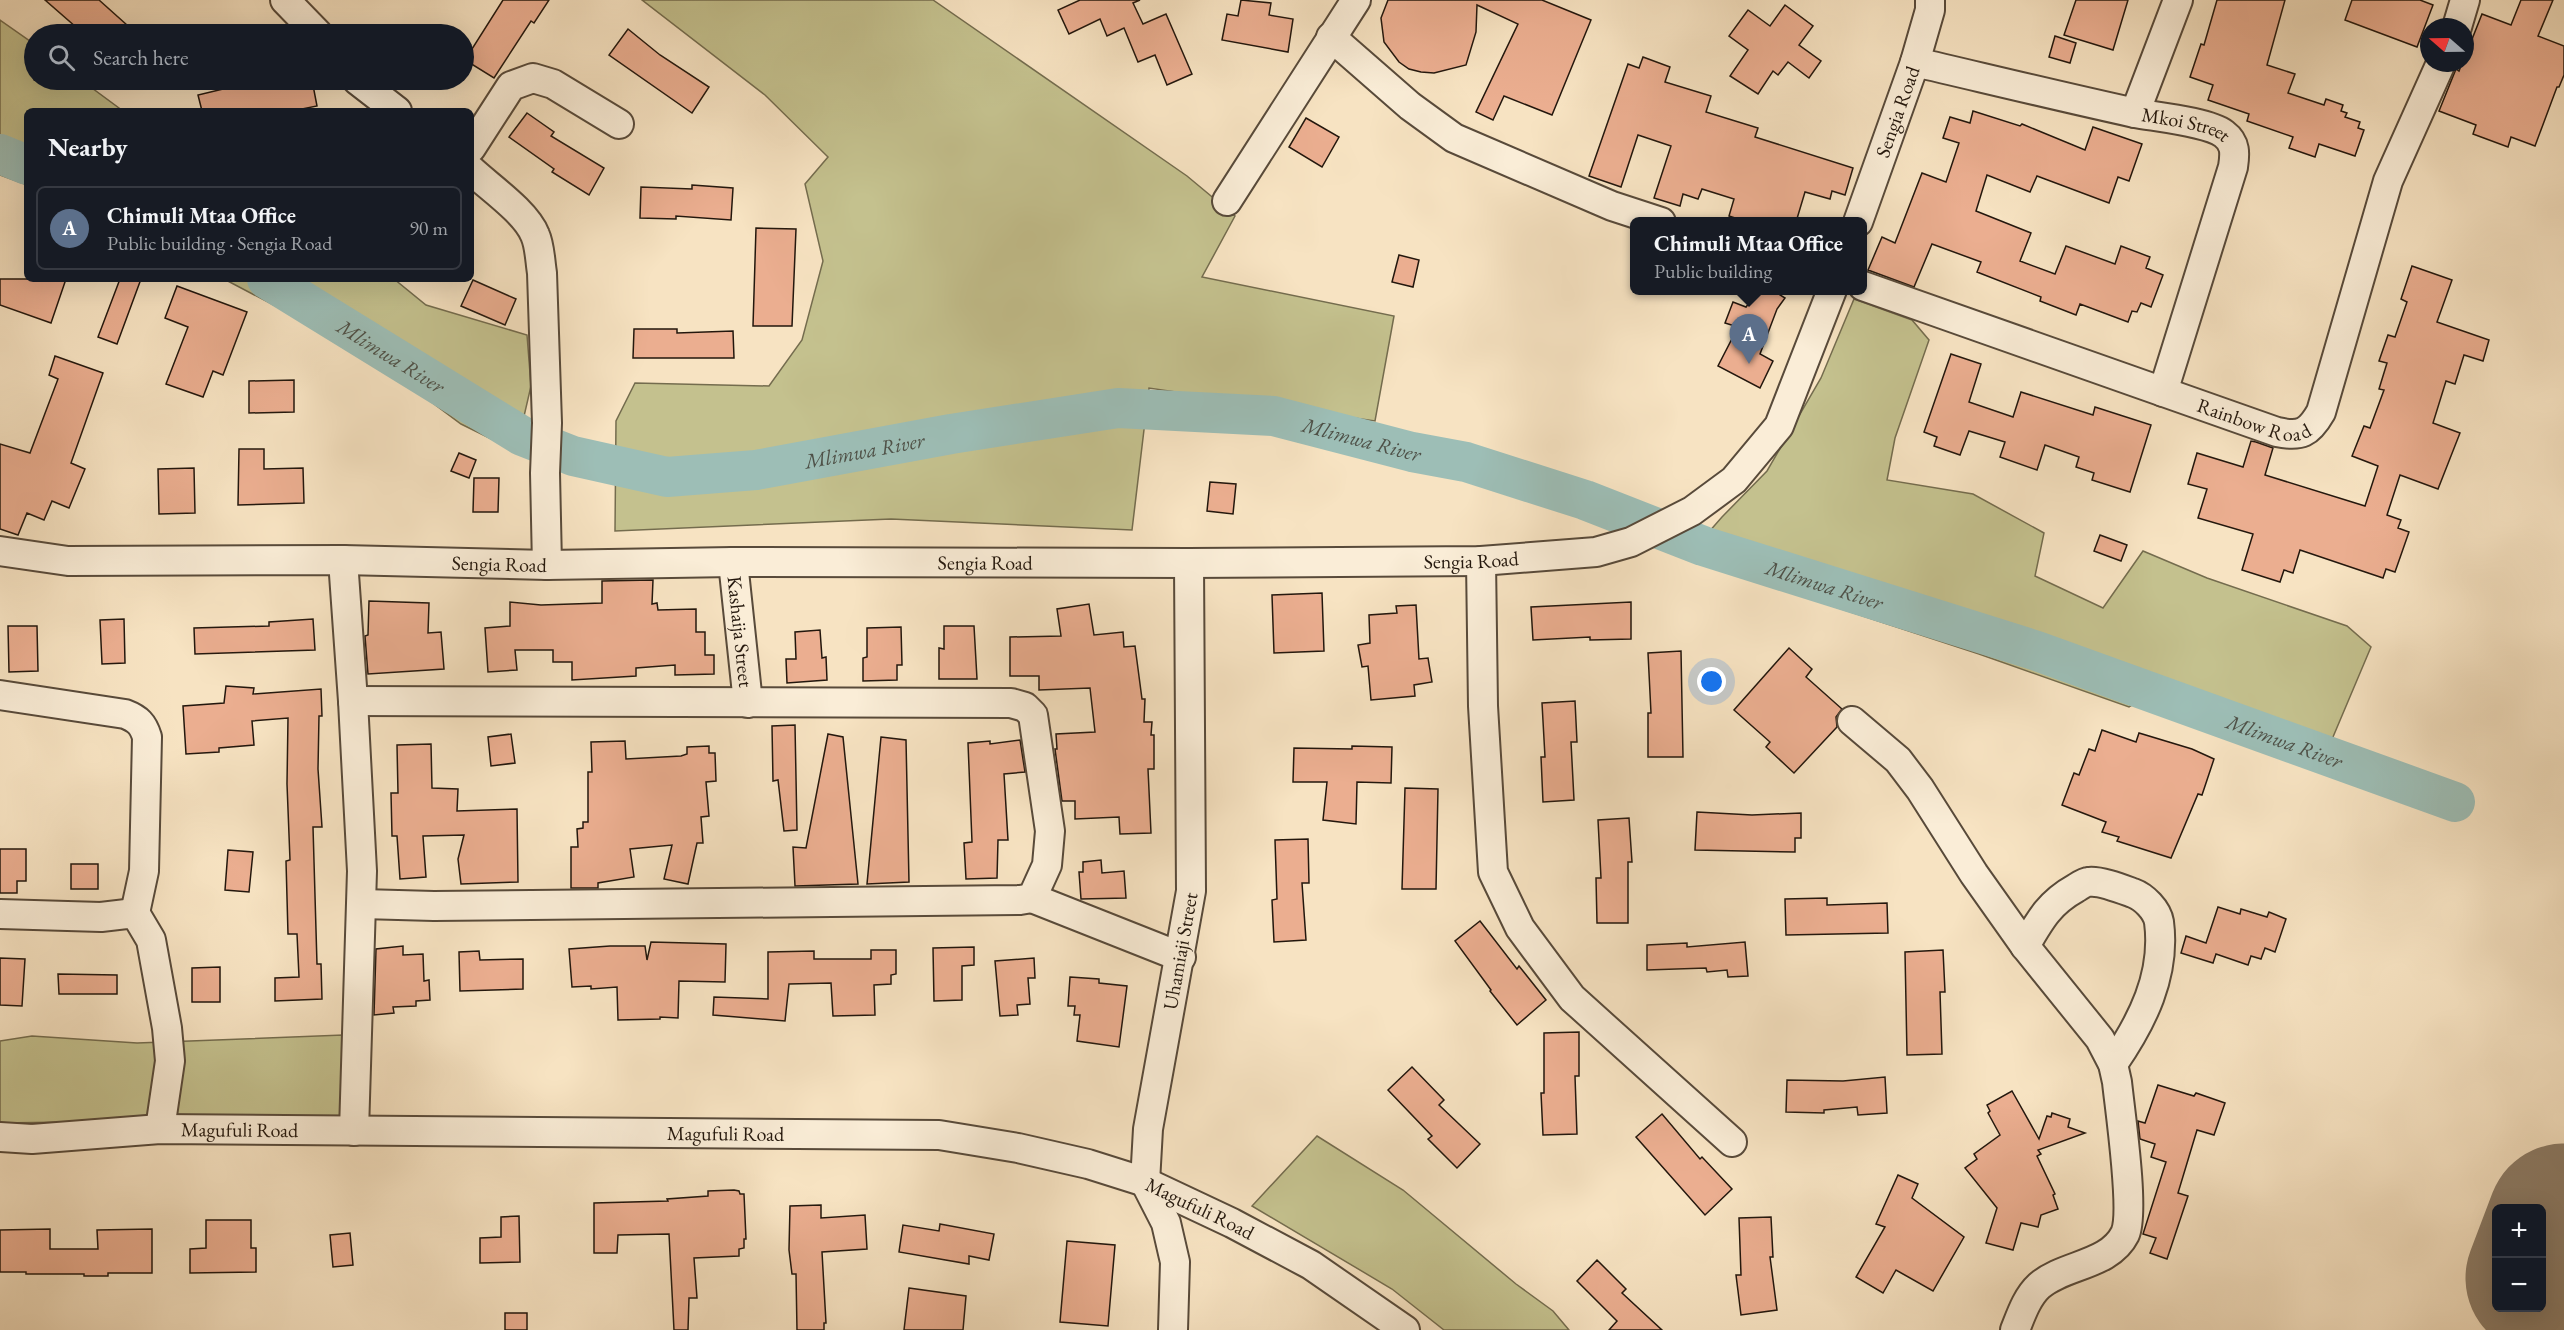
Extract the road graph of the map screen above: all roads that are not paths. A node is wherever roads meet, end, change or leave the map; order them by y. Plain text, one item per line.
1 (285, 0) edge
2 (1356, 0) edge
3 (1930, 0) edge
4 (2178, 0) edge
5 (2465, 0) edge
6 (2460, 18) edge
7 (308, 24) edge
8 (1331, 37) junction
9 (1915, 62) junction
10 (2437, 72) edge
11 (370, 90) edge
12 (393, 108) edge
13 (2135, 113) junction
14 (619, 124) dead end
15 (474, 143) edge
16 (474, 173) edge
17 (1227, 201) dead end
18 (1646, 217) edge
19 (1860, 217) edge
20 (1867, 287) edge
21 (1830, 295) edge
22 (2163, 392) junction
23 (0, 551) edge
24 (343, 561) junction
25 (1481, 561) junction
26 (733, 562) junction
27 (1189, 563) junction
28 (547, 565) junction
29 (0, 695) edge
30 (353, 702) junction
31 (748, 703) junction
32 (1852, 721) dead end
33 (1032, 898) junction
34 (362, 904) junction
35 (135, 913) junction
36 (0, 914) edge
37 (2025, 946) junction
38 (1181, 957) junction
39 (2113, 1064) junction
40 (160, 1129) junction
41 (354, 1131) junction
42 (0, 1137) edge
43 (1732, 1142) dead end
44 (1145, 1182) junction
45 (1173, 1330) edge
46 (1405, 1330) edge
47 (2014, 1330) edge

1 - 7 street
2 - 8 street
3 - 9 street, Sengia Road
4 - 13 street
5 - 6 street
8 - 17 street
8 - 18 street
9 - 13 street, Mkoi Street
9 - 19 street, Sengia Road
10 - 22 street, Rainbow Road
11 - 12 street
13 - 22 street, Mkoi Street
14 - 15 street
16 - 28 street
20 - 22 street, Rainbow Road
21 - 25 street, Sengia Road
23 - 24 street, Sengia Road
24 - 28 street, Sengia Road
24 - 30 street
25 - 27 street, Sengia Road
25 - 43 street
26 - 27 street, Sengia Road
26 - 28 street, Sengia Road
26 - 31 street, Kashaija Street
27 - 38 street, Uhamiaji Street
29 - 35 street
30 - 31 street
30 - 34 street
31 - 33 street
32 - 37 street
33 - 34 street
33 - 38 street
34 - 41 street
35 - 36 street
35 - 40 street
37 - 39 street
37 - 39 street
38 - 44 street, Uhamiaji Street
39 - 47 street
40 - 41 street, Magufuli Road
40 - 42 street, Magufuli Road
41 - 44 street, Magufuli Road
44 - 45 street
44 - 46 street, Magufuli Road

